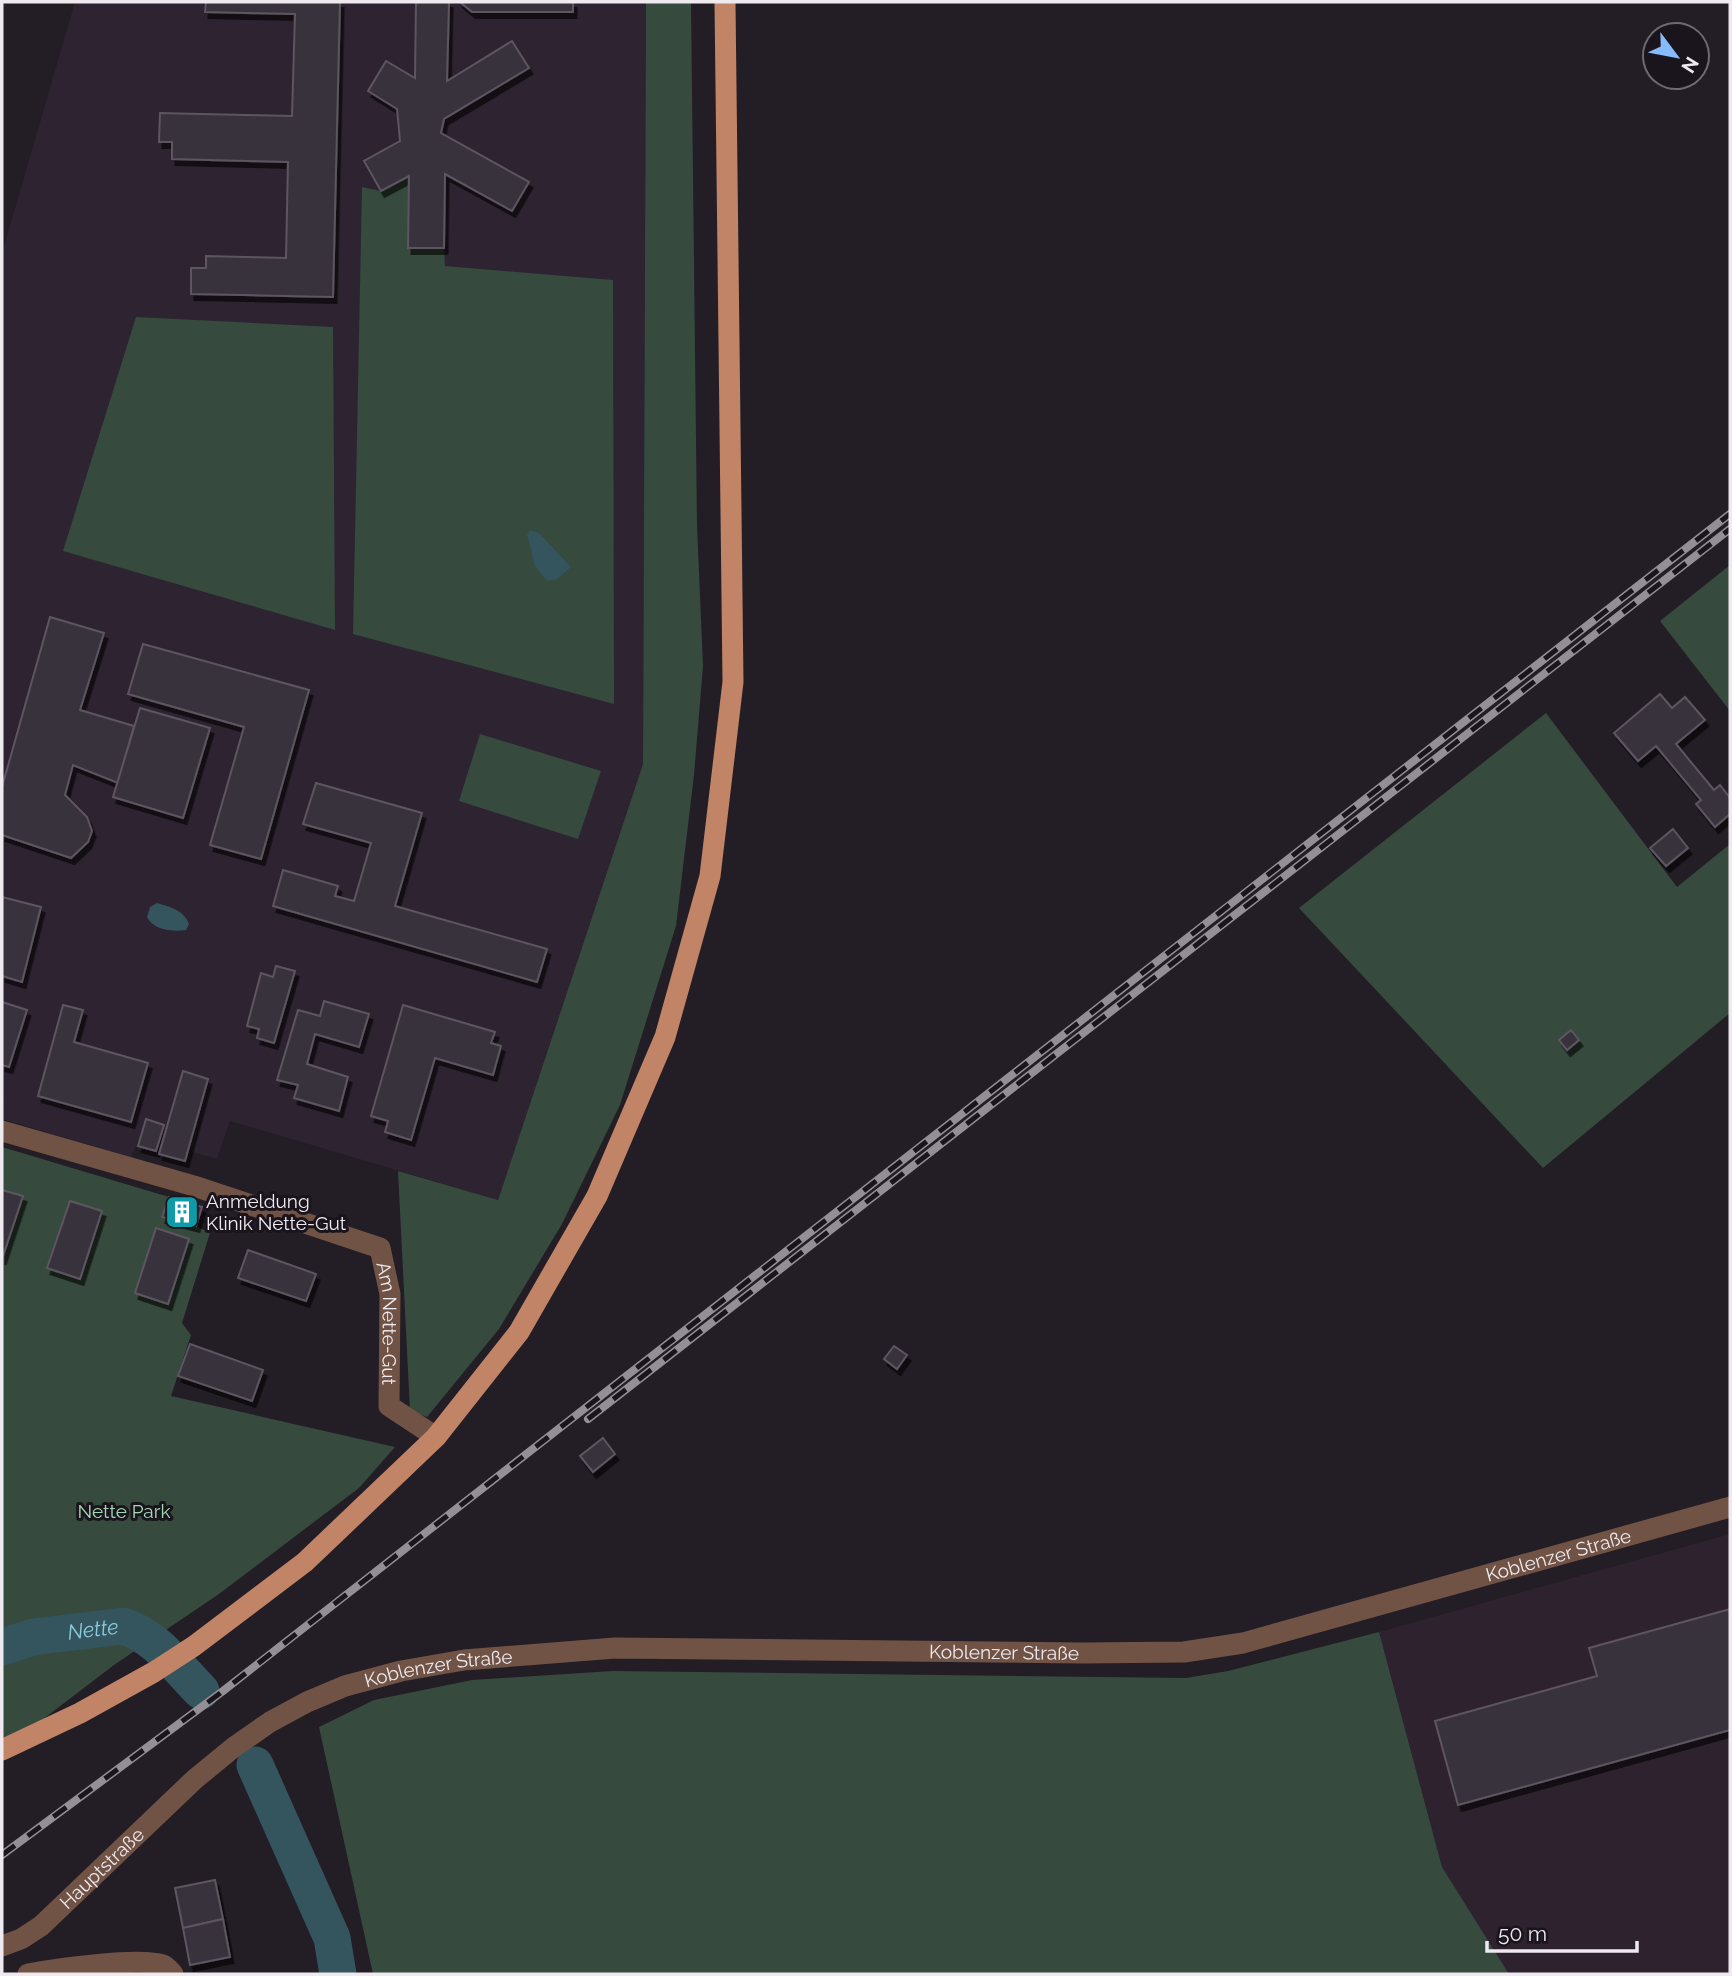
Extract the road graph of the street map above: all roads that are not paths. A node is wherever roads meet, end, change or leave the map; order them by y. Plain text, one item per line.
1 (725, 2) edge
2 (2, 1130) edge
3 (436, 1437) junction
4 (1730, 1507) edge
5 (2, 1749) edge
6 (195, 1779) joint
7 (2, 1946) edge
8 (28, 1974) edge
9 (173, 1974) edge

1 - 3 main road
2 - 3 street, Am Nette-Gut
3 - 5 main road
4 - 6 street, Koblenzer Straße
6 - 7 street, Hauptstraße
8 - 9 street

